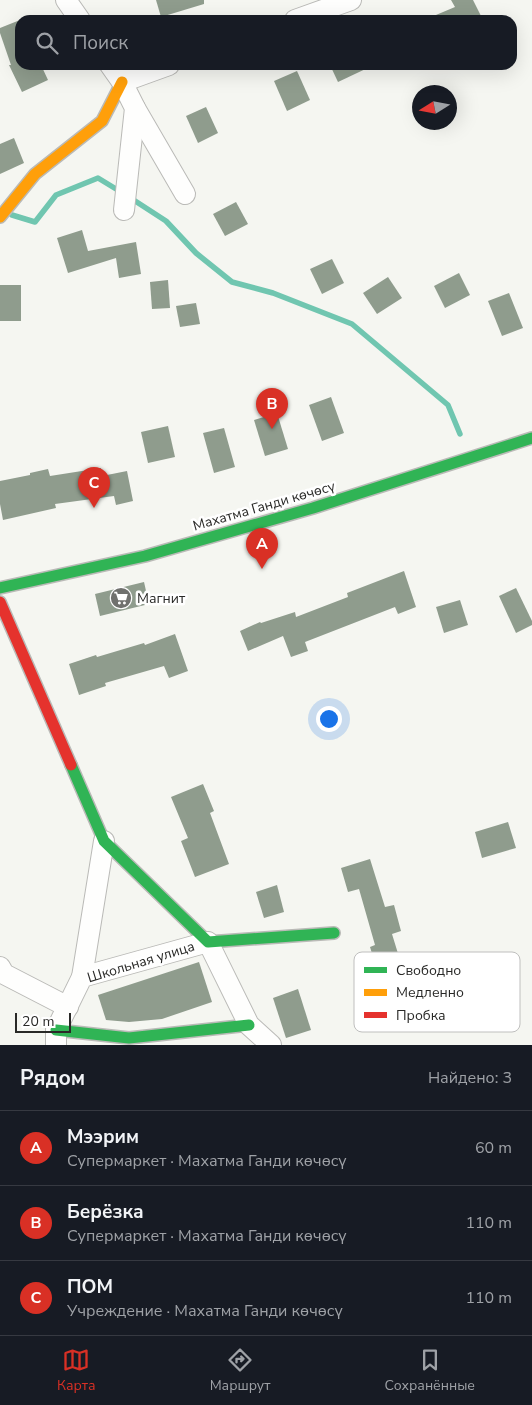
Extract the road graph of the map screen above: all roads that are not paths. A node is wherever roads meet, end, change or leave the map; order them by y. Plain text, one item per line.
1 (66, 0) edge
2 (351, 0) edge
3 (76, 15) edge
4 (309, 15) edge
5 (114, 70) edge
6 (155, 70) edge
7 (122, 82) junction
8 (135, 108) junction
9 (185, 194) dead end
10 (124, 210) dead end
11 (0, 217) edge
12 (532, 438) edge
13 (0, 588) edge
14 (0, 602) edge
15 (104, 841) junction
16 (334, 933) dead end
17 (208, 942) junction
18 (0, 966) edge
19 (82, 978) junction
20 (68, 1007) junction
21 (248, 1025) junction
22 (56, 1037) edge
23 (272, 1045) edge

1 - 3 street
2 - 4 street
5 - 7 street
6 - 7 street
7 - 8 street
7 - 11 street
8 - 9 street
8 - 10 street
12 - 13 street, Махатма Ганди көчөсү
14 - 15 street
15 - 17 street
15 - 19 street
16 - 17 street
17 - 19 street, Школьная улица
17 - 21 street, Школьная улица
18 - 20 street
19 - 20 street, Школьная улица
20 - 22 street, Школьная улица
21 - 22 street
21 - 23 street, Школьная улица

